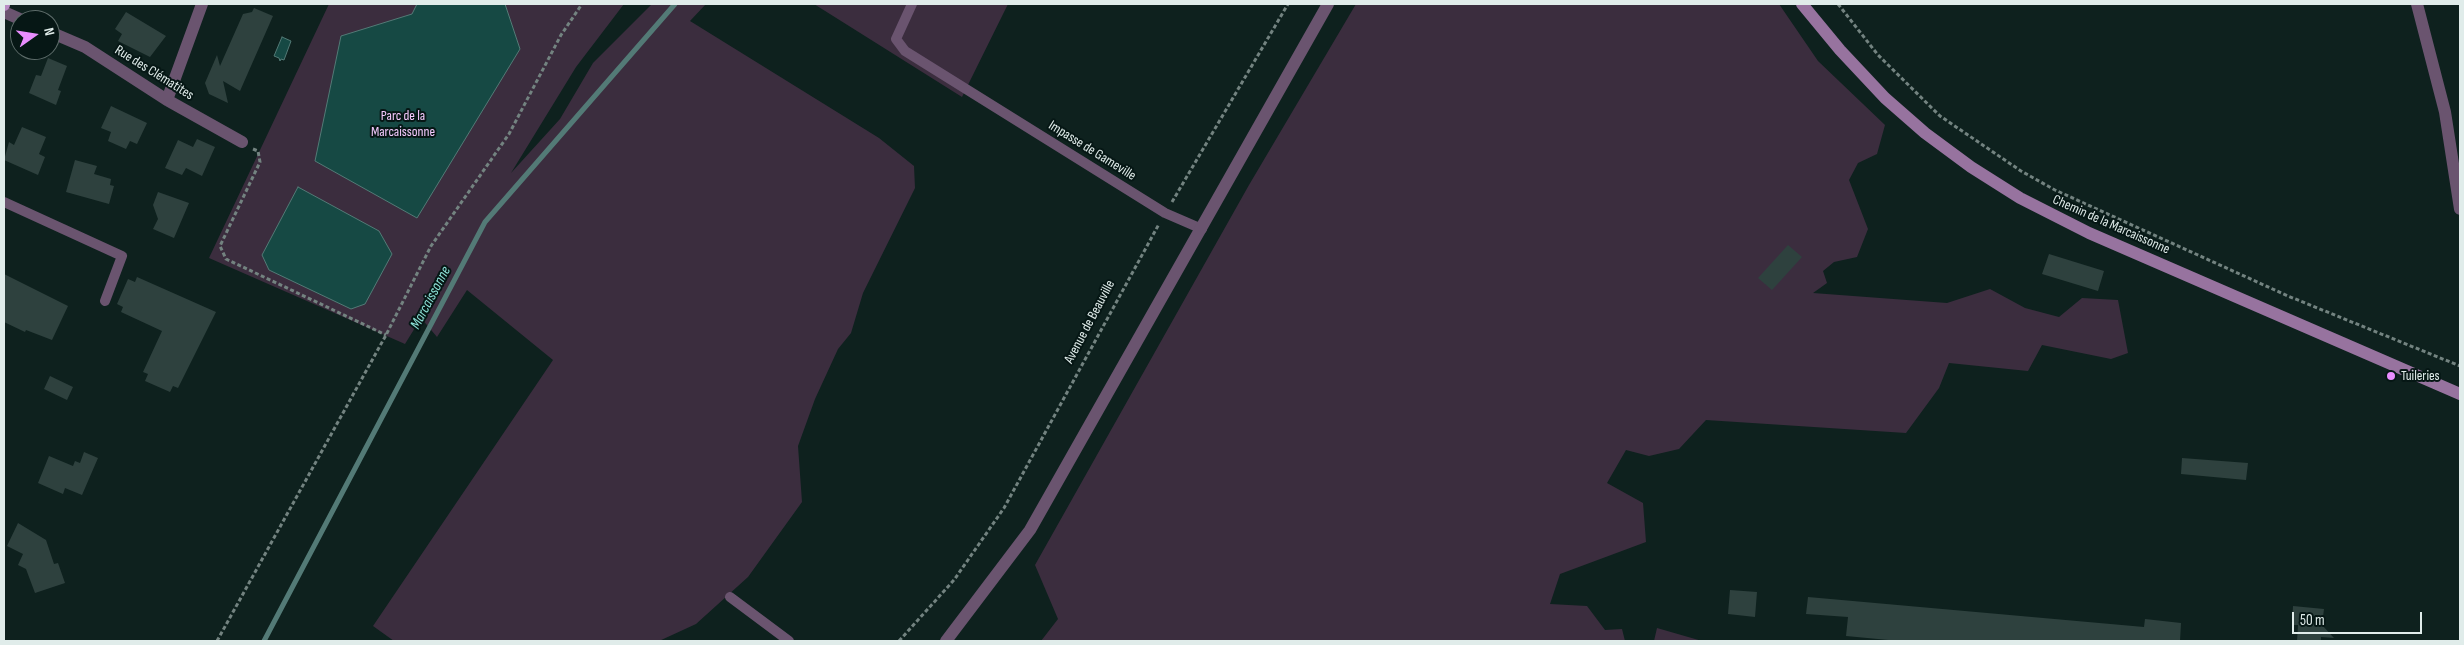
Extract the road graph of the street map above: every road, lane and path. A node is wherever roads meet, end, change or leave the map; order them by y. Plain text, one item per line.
1 (202, 4) edge
2 (582, 4) edge
3 (912, 4) edge
4 (1288, 4) edge
5 (1328, 4) edge
6 (1802, 4) edge
7 (1838, 4) edge
8 (2417, 4) edge
9 (60, 36) edge
10 (167, 100) junction
11 (242, 142) joint
12 (4, 202) edge
13 (2460, 209) edge
14 (1165, 213) junction
15 (1202, 230) junction
16 (105, 301) dead end
17 (386, 335) junction
18 (2460, 366) edge
19 (2460, 394) edge
20 (730, 597) dead end
21 (217, 641) edge
22 (789, 641) edge
23 (899, 641) edge
24 (946, 641) edge

1 - 10 street
2 - 17 path
3 - 14 lane, Impasse de Gameville
4 - 14 path, Avenue de Beauville
5 - 15 street
6 - 19 main road, Chemin de la Marcaissonne
7 - 18 path
8 - 13 street
9 - 10 street, Rue des Clématites
10 - 11 street, Rue des Clématites
11 - 17 path
12 - 16 lane
14 - 15 lane, Impasse de Gameville
14 - 23 path, Avenue de Beauville
15 - 24 street
17 - 21 path
20 - 22 lane

